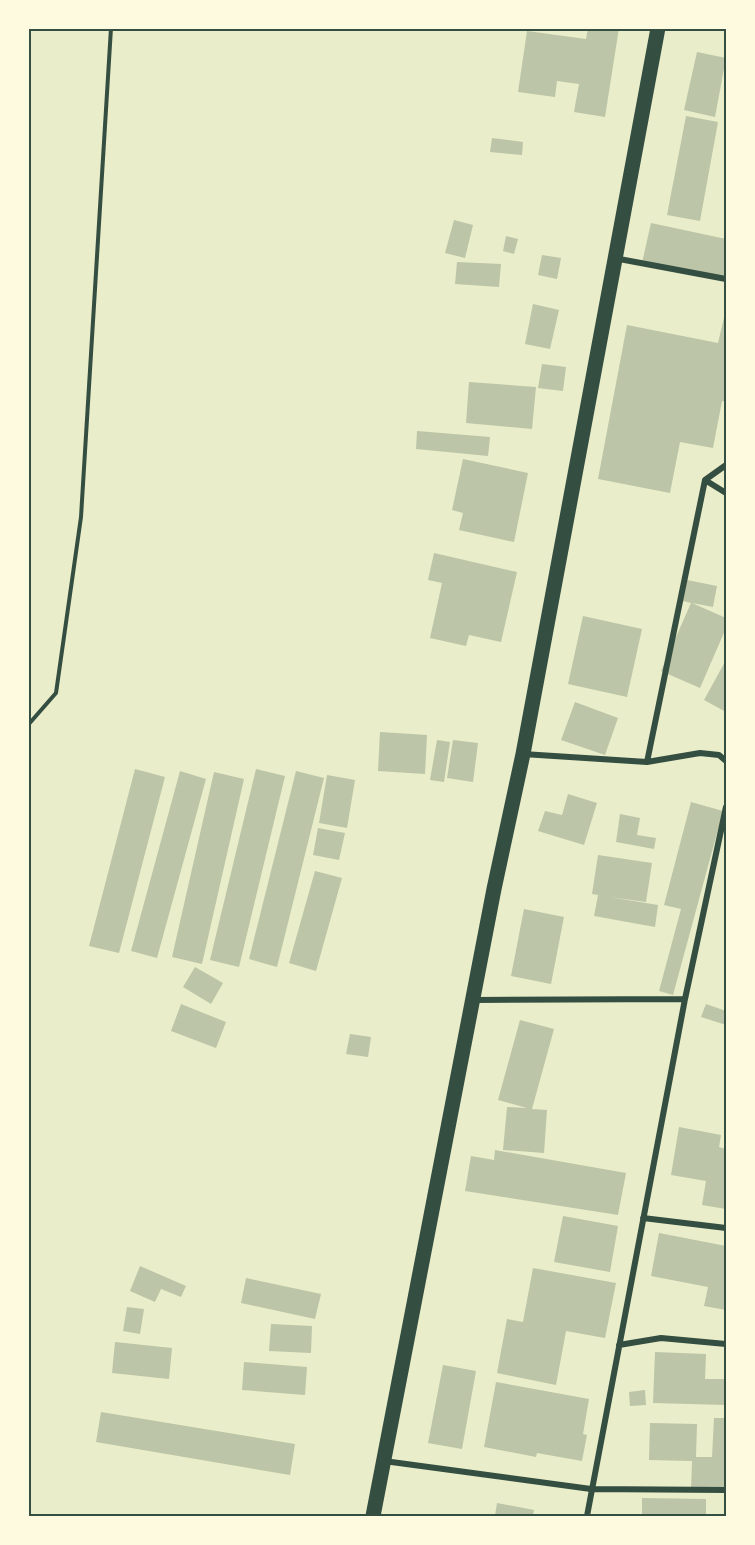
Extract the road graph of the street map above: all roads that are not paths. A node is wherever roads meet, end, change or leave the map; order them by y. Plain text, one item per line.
1 (658, 28) edge
2 (614, 258) junction
3 (726, 279) edge
4 (726, 465) edge
5 (705, 480) junction
6 (726, 493) edge
7 (523, 754) junction
8 (726, 761) edge
9 (647, 762) junction
10 (726, 807) edge
11 (685, 999) junction
12 (472, 1000) junction
13 (643, 1218) junction
14 (726, 1228) edge
15 (726, 1344) edge
16 (619, 1345) junction
17 (384, 1461) junction
18 (591, 1489) junction
19 (726, 1490) edge
20 (374, 1516) edge
21 (587, 1516) edge

1 - 2 main road
2 - 3 street
2 - 7 main road
4 - 5 street
5 - 6 street
5 - 9 street
7 - 9 street
7 - 12 main road
8 - 9 street
10 - 11 street
11 - 12 street
11 - 13 street
12 - 17 main road
13 - 14 street
13 - 16 street
15 - 16 street
16 - 18 street
17 - 18 street
17 - 20 main road
18 - 19 street
18 - 21 street

